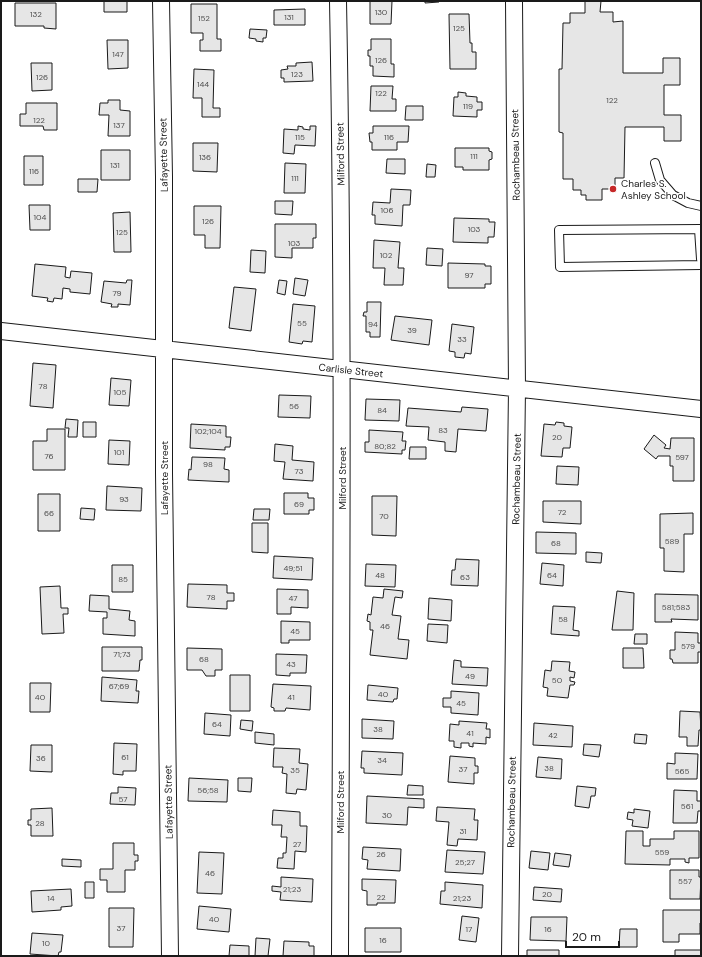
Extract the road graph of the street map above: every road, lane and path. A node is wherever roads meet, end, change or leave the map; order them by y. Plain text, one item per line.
1 (161, 1) edge
2 (338, 1) edge
3 (514, 1) edge
4 (655, 163) dead end
5 (701, 206) edge
6 (700, 229) edge
7 (701, 259) edge
8 (701, 265) edge
9 (1, 331) edge
10 (163, 348) junction
11 (342, 369) junction
12 (517, 388) junction
13 (701, 409) edge
14 (170, 956) edge
15 (340, 956) edge
16 (510, 956) edge

1 - 10 street, Lafayette Street
2 - 11 street, Milford Street
3 - 12 street, Rochambeau Street
4 - 5 lane
6 - 7 lane
6 - 8 lane
9 - 10 street, Carlisle Street
10 - 11 street, Carlisle Street
10 - 14 street, Lafayette Street
11 - 12 street, Carlisle Street
11 - 15 street, Milford Street
12 - 13 street, Carlisle Street
12 - 16 street, Rochambeau Street

